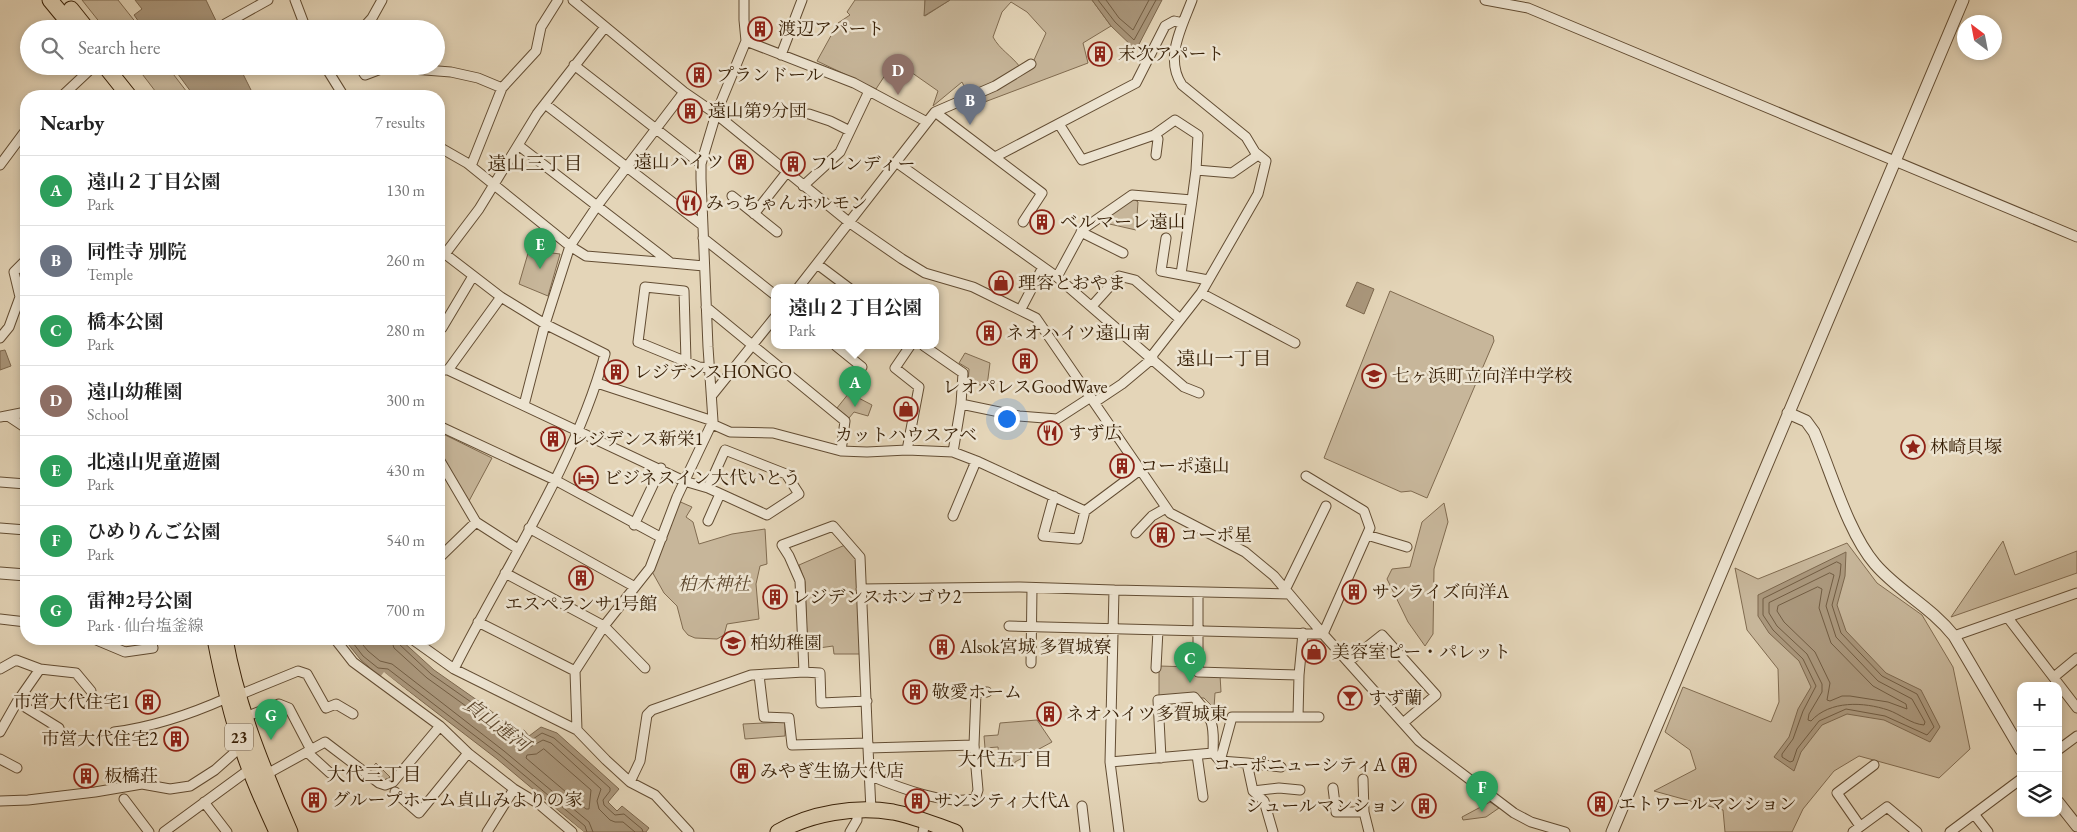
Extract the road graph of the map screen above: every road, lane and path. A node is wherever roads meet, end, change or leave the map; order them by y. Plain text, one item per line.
1 (50, 0) edge
2 (64, 0) edge
3 (268, 0) edge
4 (294, 0) edge
5 (382, 0) edge
6 (558, 0) edge
7 (573, 0) edge
8 (744, 0) edge
9 (802, 0) edge
10 (1192, 0) edge
11 (1485, 0) edge
12 (1964, 0) edge
13 (67, 20) edge
14 (80, 20) edge
15 (233, 20) edge
16 (302, 20) edge
17 (370, 20) edge
18 (1183, 23) junction
19 (605, 27) junction
20 (746, 42) junction
21 (780, 55) junction
22 (1031, 64) dead end
23 (574, 65) junction
24 (445, 72) edge
25 (84, 75) edge
26 (112, 75) edge
27 (125, 75) edge
28 (332, 75) edge
29 (502, 88) junction
30 (68, 90) edge
31 (124, 90) edge
32 (136, 90) edge
33 (340, 90) edge
34 (869, 91) junction
35 (684, 92) junction
36 (545, 104) junction
37 (935, 112) junction
38 (716, 114) junction
39 (809, 114) dead end
40 (928, 122) junction
41 (1059, 124) junction
42 (655, 129) junction
43 (850, 131) junction
44 (1154, 135) junction
45 (20, 138) edge
46 (518, 145) junction
47 (445, 151) edge
48 (1156, 154) dead end
49 (1258, 155) junction
50 (995, 157) junction
51 (1894, 160) junction
52 (896, 162) junction
53 (701, 164) junction
54 (0, 165) edge
55 (470, 166) junction
56 (626, 168) junction
57 (1196, 170) junction
58 (787, 172) junction
59 (495, 185) junction
60 (803, 186) junction
61 (732, 196) dead end
62 (1192, 200) junction
63 (597, 206) junction
64 (754, 214) junction
65 (1023, 222) dead end
66 (850, 223) junction
67 (702, 225) junction
68 (777, 232) dead end
69 (1081, 232) junction
70 (2077, 237) edge
71 (704, 238) junction
72 (1166, 238) dead end
73 (570, 246) junction
74 (445, 250) edge
75 (1123, 253) dead end
76 (445, 255) edge
77 (671, 263) junction
78 (817, 264) junction
79 (20, 266) edge
80 (704, 266) junction
81 (1043, 267) junction
82 (1181, 274) junction
83 (473, 276) junction
84 (1057, 277) junction
85 (1208, 280) junction
86 (801, 284) edge
87 (844, 284) edge
88 (771, 292) edge
89 (1201, 293) junction
90 (20, 297) edge
91 (20, 297) edge
92 (501, 297) junction
93 (1092, 306) junction
94 (706, 307) junction
95 (1021, 309) junction
96 (1180, 319) junction
97 (771, 322) edge
98 (445, 323) edge
99 (545, 324) junction
100 (0, 338) edge
101 (1295, 342) dead end
102 (753, 344) junction
103 (840, 349) edge
104 (908, 349) edge
105 (928, 349) edge
106 (1152, 358) junction
107 (686, 361) junction
108 (862, 367) dead end
109 (709, 368) junction
110 (445, 369) edge
111 (445, 370) edge
112 (597, 383) junction
113 (1198, 393) dead end
114 (713, 394) junction
115 (1093, 400) junction
116 (962, 404) junction
117 (524, 405) junction
118 (20, 413) edge
119 (1788, 413) junction
120 (4, 417) edge
121 (713, 422) junction
122 (20, 425) edge
123 (445, 429) edge
124 (578, 430) junction
125 (908, 450) junction
126 (841, 451) junction
127 (953, 452) junction
128 (974, 460) junction
129 (661, 468) junction
130 (445, 469) edge
131 (1140, 470) junction
132 (1306, 476) dead end
133 (555, 480) junction
134 (684, 480) junction
135 (0, 482) edge
136 (20, 484) edge
137 (708, 488) junction
138 (720, 494) junction
139 (1054, 496) junction
140 (1326, 506) dead end
141 (1166, 508) junction
142 (1085, 511) junction
143 (953, 516) dead end
144 (708, 521) dead end
145 (476, 522) junction
146 (634, 524) junction
147 (0, 528) edge
148 (529, 528) junction
149 (20, 530) edge
150 (1136, 533) dead end
151 (1367, 535) junction
152 (662, 538) junction
153 (1407, 547) dead end
154 (518, 549) junction
155 (445, 552) edge
156 (0, 573) edge
157 (505, 573) junction
158 (20, 575) edge
159 (635, 587) junction
160 (1032, 588) junction
161 (861, 589) junction
162 (1114, 590) junction
163 (1198, 592) junction
164 (1287, 592) junction
165 (2077, 593) edge
166 (2008, 618) junction
167 (0, 619) edge
168 (20, 621) edge
169 (478, 622) junction
170 (604, 626) junction
171 (1009, 626) dead end
172 (1032, 627) junction
173 (1114, 630) junction
174 (1158, 630) junction
175 (1198, 631) junction
176 (1304, 633) junction
177 (1322, 634) junction
178 (1954, 636) junction
179 (108, 645) edge
180 (153, 645) edge
181 (216, 645) edge
182 (226, 645) edge
183 (339, 645) edge
184 (421, 645) edge
185 (2077, 658) edge
186 (1348, 662) junction
187 (1032, 663) dead end
188 (645, 668) dead end
189 (1156, 668) dead end
190 (0, 669) edge
191 (40, 669) junction
192 (454, 669) junction
193 (575, 671) junction
194 (804, 672) junction
195 (759, 675) junction
196 (1299, 675) junction
197 (2054, 677) junction
198 (91, 691) dead end
199 (987, 692) dead end
200 (233, 697) junction
201 (867, 701) junction
202 (17, 702) junction
203 (2077, 708) edge
204 (352, 714) dead end
205 (245, 717) junction
206 (1298, 717) junction
207 (1319, 717) dead end
208 (1403, 723) junction
209 (440, 726) junction
210 (59, 728) dead end
211 (576, 730) junction
212 (0, 732) edge
213 (114, 732) dead end
214 (2077, 736) edge
215 (247, 742) junction
216 (2017, 743) edge
217 (974, 745) junction
218 (868, 746) junction
219 (2062, 747) edge
220 (309, 751) junction
221 (468, 753) junction
222 (1213, 753) junction
223 (1197, 755) junction
224 (1161, 758) junction
225 (0, 759) edge
226 (1220, 761) junction
227 (1110, 762) junction
228 (1247, 763) junction
229 (1874, 765) dead end
230 (1281, 766) dead end
231 (17, 768) dead end
232 (250, 769) junction
233 (330, 772) dead end
234 (265, 775) junction
235 (871, 776) junction
236 (1363, 778) dead end
237 (630, 782) junction
238 (2017, 782) edge
239 (1333, 788) dead end
240 (514, 789) junction
241 (1300, 790) dead end
242 (1253, 791) junction
243 (395, 792) dead end
244 (1203, 797) dead end
245 (124, 799) dead end
246 (0, 801) edge
247 (204, 802) junction
248 (1082, 806) dead end
249 (2062, 807) edge
250 (864, 810) junction
251 (1364, 812) junction
252 (1974, 814) junction
253 (2077, 826) edge
254 (924, 827) edge
255 (1856, 829) edge
256 (149, 832) edge
257 (164, 832) edge
258 (227, 832) edge
259 (277, 832) edge
260 (290, 832) edge
261 (487, 832) edge
262 (572, 832) edge
263 (689, 832) edge
264 (778, 832) edge
265 (850, 832) edge
266 (955, 832) edge
267 (1085, 832) edge
268 (1119, 832) edge
269 (1273, 832) edge
270 (1369, 832) edge
271 (1565, 832) edge
272 (1612, 832) edge
273 (1917, 832) edge
274 (1950, 832) edge
275 (1988, 832) edge

1 - 13 main road
2 - 14 main road
3 - 15 street
4 - 16 street
5 - 17 street
6 - 29 street
7 - 19 street
8 - 20 street
9 - 21 street
10 - 18 street
11 - 51 street
12 - 51 street
18 - 41 street
18 - 49 street
19 - 23 street
19 - 35 street
20 - 21 street
20 - 38 street
21 - 34 street
22 - 37 street
23 - 36 street
23 - 42 street
24 - 29 street
25 - 30 street
26 - 31 main road
27 - 32 main road
28 - 33 street
29 - 55 street
34 - 40 street
34 - 43 street
35 - 38 street
35 - 42 street
36 - 46 street
36 - 56 street
37 - 40 street
37 - 50 street
38 - 53 street
38 - 58 street
39 - 43 street
40 - 52 street
41 - 44 street
41 - 50 street
42 - 53 street
42 - 56 street
43 - 60 street
44 - 48 street
44 - 57 street
45 - 54 street
46 - 59 street
46 - 63 street
47 - 55 street
49 - 57 street
49 - 85 street
50 - 65 street
51 - 70 street
51 - 119 street
52 - 66 street
52 - 81 street
53 - 67 street
55 - 59 street
56 - 63 street
56 - 67 street
57 - 62 street
58 - 60 street
58 - 64 street
59 - 73 street
59 - 74 street
60 - 66 street
61 - 64 street
62 - 69 street
62 - 82 street
63 - 73 street
63 - 77 street
64 - 68 street
66 - 78 street
66 - 95 street
67 - 71 street
69 - 75 street
69 - 84 street
71 - 80 street
71 - 88 street
72 - 82 street
73 - 77 street
73 - 99 street
76 - 83 street
77 - 80 street
78 - 86 street
78 - 87 street
79 - 91 street
80 - 94 street
81 - 84 street
81 - 95 street
82 - 85 street
83 - 92 street
83 - 98 street
84 - 93 street
85 - 89 street
89 - 96 street
89 - 101 street
90 - 100 street
92 - 99 street
92 - 110 street
93 - 96 street
93 - 106 street
94 - 102 street
94 - 109 street
95 - 115 street
96 - 106 street
97 - 102 street
99 - 112 street
99 - 117 street
102 - 114 street
102 - 126 street
103 - 108 street
104 - 125 street
105 - 116 street
106 - 113 street
106 - 115 street
107 - 107 street
107 - 109 street
109 - 114 street
111 - 117 street
112 - 121 street
112 - 124 street
114 - 121 street
115 - 116 street
115 - 131 street
116 - 127 street
117 - 124 street
118 - 120 street
119 - 178 street
119 - 272 street
120 - 122 street
121 - 126 street
121 - 134 street
123 - 133 street
124 - 129 street
124 - 133 street
125 - 126 street
125 - 127 street
127 - 128 street
128 - 139 street
128 - 143 street
129 - 134 street
129 - 146 street
130 - 145 street
131 - 141 street
131 - 142 street
132 - 151 street
133 - 146 street
133 - 148 street
134 - 137 street
134 - 152 street
135 - 136 street
137 - 138 street
137 - 138 street
138 - 144 street
139 - 142 street
139 - 142 street
140 - 164 street
141 - 150 street
141 - 164 street
145 - 154 street
145 - 155 street
146 - 152 street
147 - 149 street
148 - 154 street
148 - 159 street
151 - 153 street
151 - 177 street
152 - 159 street
154 - 157 street
156 - 158 street
157 - 169 street
157 - 170 street
159 - 170 street
160 - 161 street
160 - 162 street
160 - 172 street
161 - 194 street
161 - 201 street
162 - 163 street
162 - 173 street
163 - 164 street
163 - 175 street
164 - 177 street
165 - 166 street
166 - 178 street
166 - 197 street
167 - 168 street
169 - 192 street
169 - 193 street
170 - 188 street
170 - 193 street
171 - 172 street
172 - 173 street
172 - 187 street
173 - 174 street
173 - 227 street
174 - 175 street
174 - 189 street
175 - 176 street
175 - 196 street
176 - 177 street
176 - 196 street
177 - 186 street
178 - 216 street
179 - 180 street
181 - 200 main road, 23
182 - 200 main road, 23
183 - 209 street
184 - 192 street
185 - 197 street
186 - 208 street
186 - 208 street
190 - 191 street
191 - 198 street
191 - 202 street
192 - 211 street
193 - 211 street
194 - 195 street
194 - 201 street
195 - 218 street
195 - 237 street
196 - 206 street
197 - 203 street
199 - 217 street
200 - 204 street
200 - 205 main road, 23
200 - 213 street
200 - 215 main road, 23
201 - 218 street
202 - 210 street
202 - 212 street
205 - 215 main road, 23
205 - 220 street
206 - 207 street
206 - 226 street
208 - 271 street
209 - 220 street
209 - 221 street
211 - 237 street
214 - 219 street
215 - 232 main road, 23
215 - 234 main road, 23
215 - 246 street
217 - 218 street
217 - 235 street
218 - 235 street
220 - 233 street
220 - 234 street
221 - 240 street
221 - 243 street
222 - 223 street
222 - 224 street
222 - 226 street
223 - 224 street
223 - 244 street
224 - 227 street
225 - 231 street
226 - 228 street
227 - 268 street
228 - 230 street
228 - 242 street
229 - 255 street
232 - 247 street
232 - 259 main road, 23
234 - 260 main road, 23
235 - 250 street
236 - 251 street
237 - 263 street
238 - 252 street
239 - 251 street
240 - 261 street
240 - 262 street
241 - 242 street
242 - 269 street
245 - 256 street
247 - 257 street
247 - 258 street
248 - 267 street
249 - 253 street
250 - 254 main road
250 - 264 main road
250 - 265 street
251 - 270 street
252 - 274 street
252 - 275 street
254 - 266 main road
255 - 273 street

